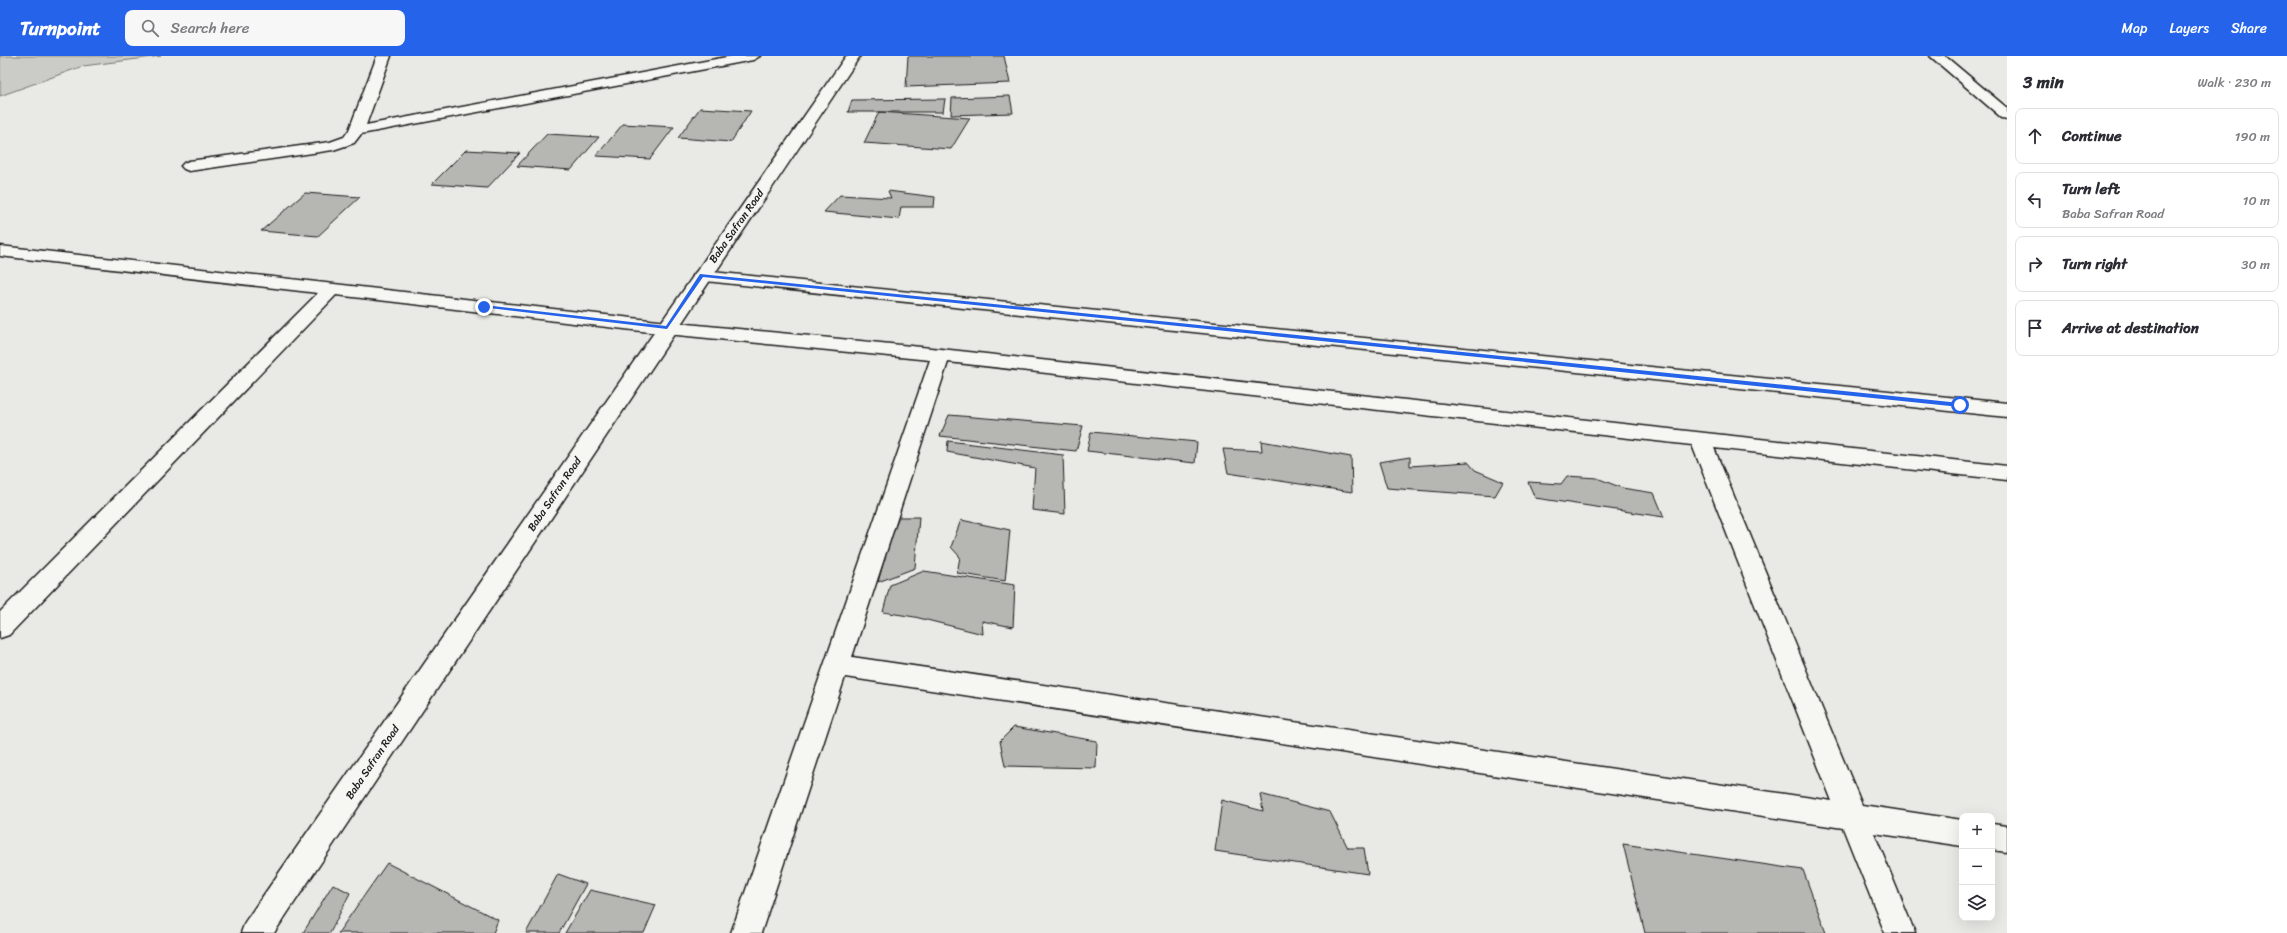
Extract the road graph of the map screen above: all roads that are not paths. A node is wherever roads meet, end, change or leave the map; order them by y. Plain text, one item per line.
1 (384, 56) edge
2 (753, 56) edge
3 (853, 56) edge
4 (1937, 56) edge
5 (2007, 115) edge
6 (356, 131) junction
7 (189, 166) dead end
8 (0, 251) edge
9 (702, 276) junction
10 (331, 290) junction
11 (667, 328) junction
12 (941, 355) junction
13 (2007, 410) edge
14 (1700, 440) junction
15 (2007, 473) edge
16 (0, 628) edge
17 (836, 665) junction
18 (1852, 817) junction
19 (1959, 833) edge
20 (1995, 837) edge
21 (2007, 839) edge
22 (256, 933) edge
23 (746, 933) edge
24 (1900, 933) edge

1 - 6 street
2 - 6 street
3 - 9 street, Baba Safran Road
4 - 5 street
6 - 7 street
8 - 10 street
9 - 11 street, Baba Safran Road
9 - 13 street
10 - 11 street
10 - 16 street
11 - 12 street
11 - 22 street, Baba Safran Road
12 - 14 street
12 - 17 street
14 - 15 street
14 - 18 street
17 - 18 street
17 - 23 street
18 - 19 street
18 - 24 street
20 - 21 street

